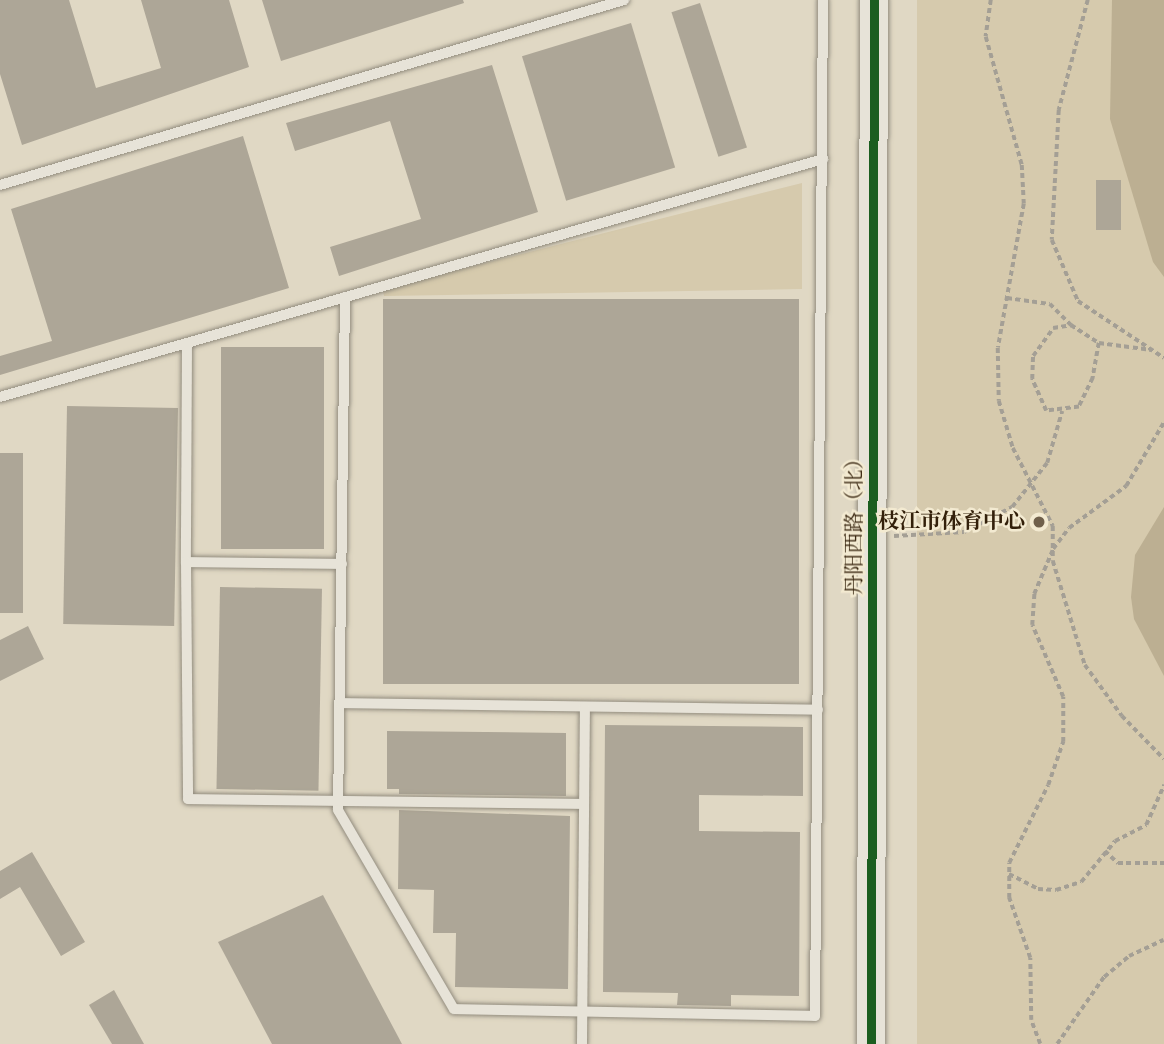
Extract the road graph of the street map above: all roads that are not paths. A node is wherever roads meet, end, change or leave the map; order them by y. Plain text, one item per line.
1 (624, 0) edge
2 (822, 0) edge
3 (874, 0) edge
4 (823, 159) junction
5 (0, 185) edge
6 (345, 297) junction
7 (187, 343) junction
8 (0, 397) edge
9 (186, 562) junction
10 (342, 564) junction
11 (340, 704) junction
12 (585, 708) junction
13 (818, 710) junction
14 (338, 801) junction
15 (584, 804) junction
16 (582, 1011) junction
17 (582, 1044) edge
18 (871, 1044) edge

1 - 5 lane
2 - 4 lane
3 - 18 street, 丹阳西路（北）
4 - 6 lane
4 - 13 lane
6 - 7 lane
6 - 10 lane
7 - 8 lane
7 - 9 lane
9 - 10 lane
9 - 14 lane
10 - 11 lane
11 - 12 lane
11 - 14 lane
12 - 13 lane
12 - 15 lane
13 - 16 lane
14 - 15 lane
14 - 16 lane
15 - 16 lane
16 - 17 lane

